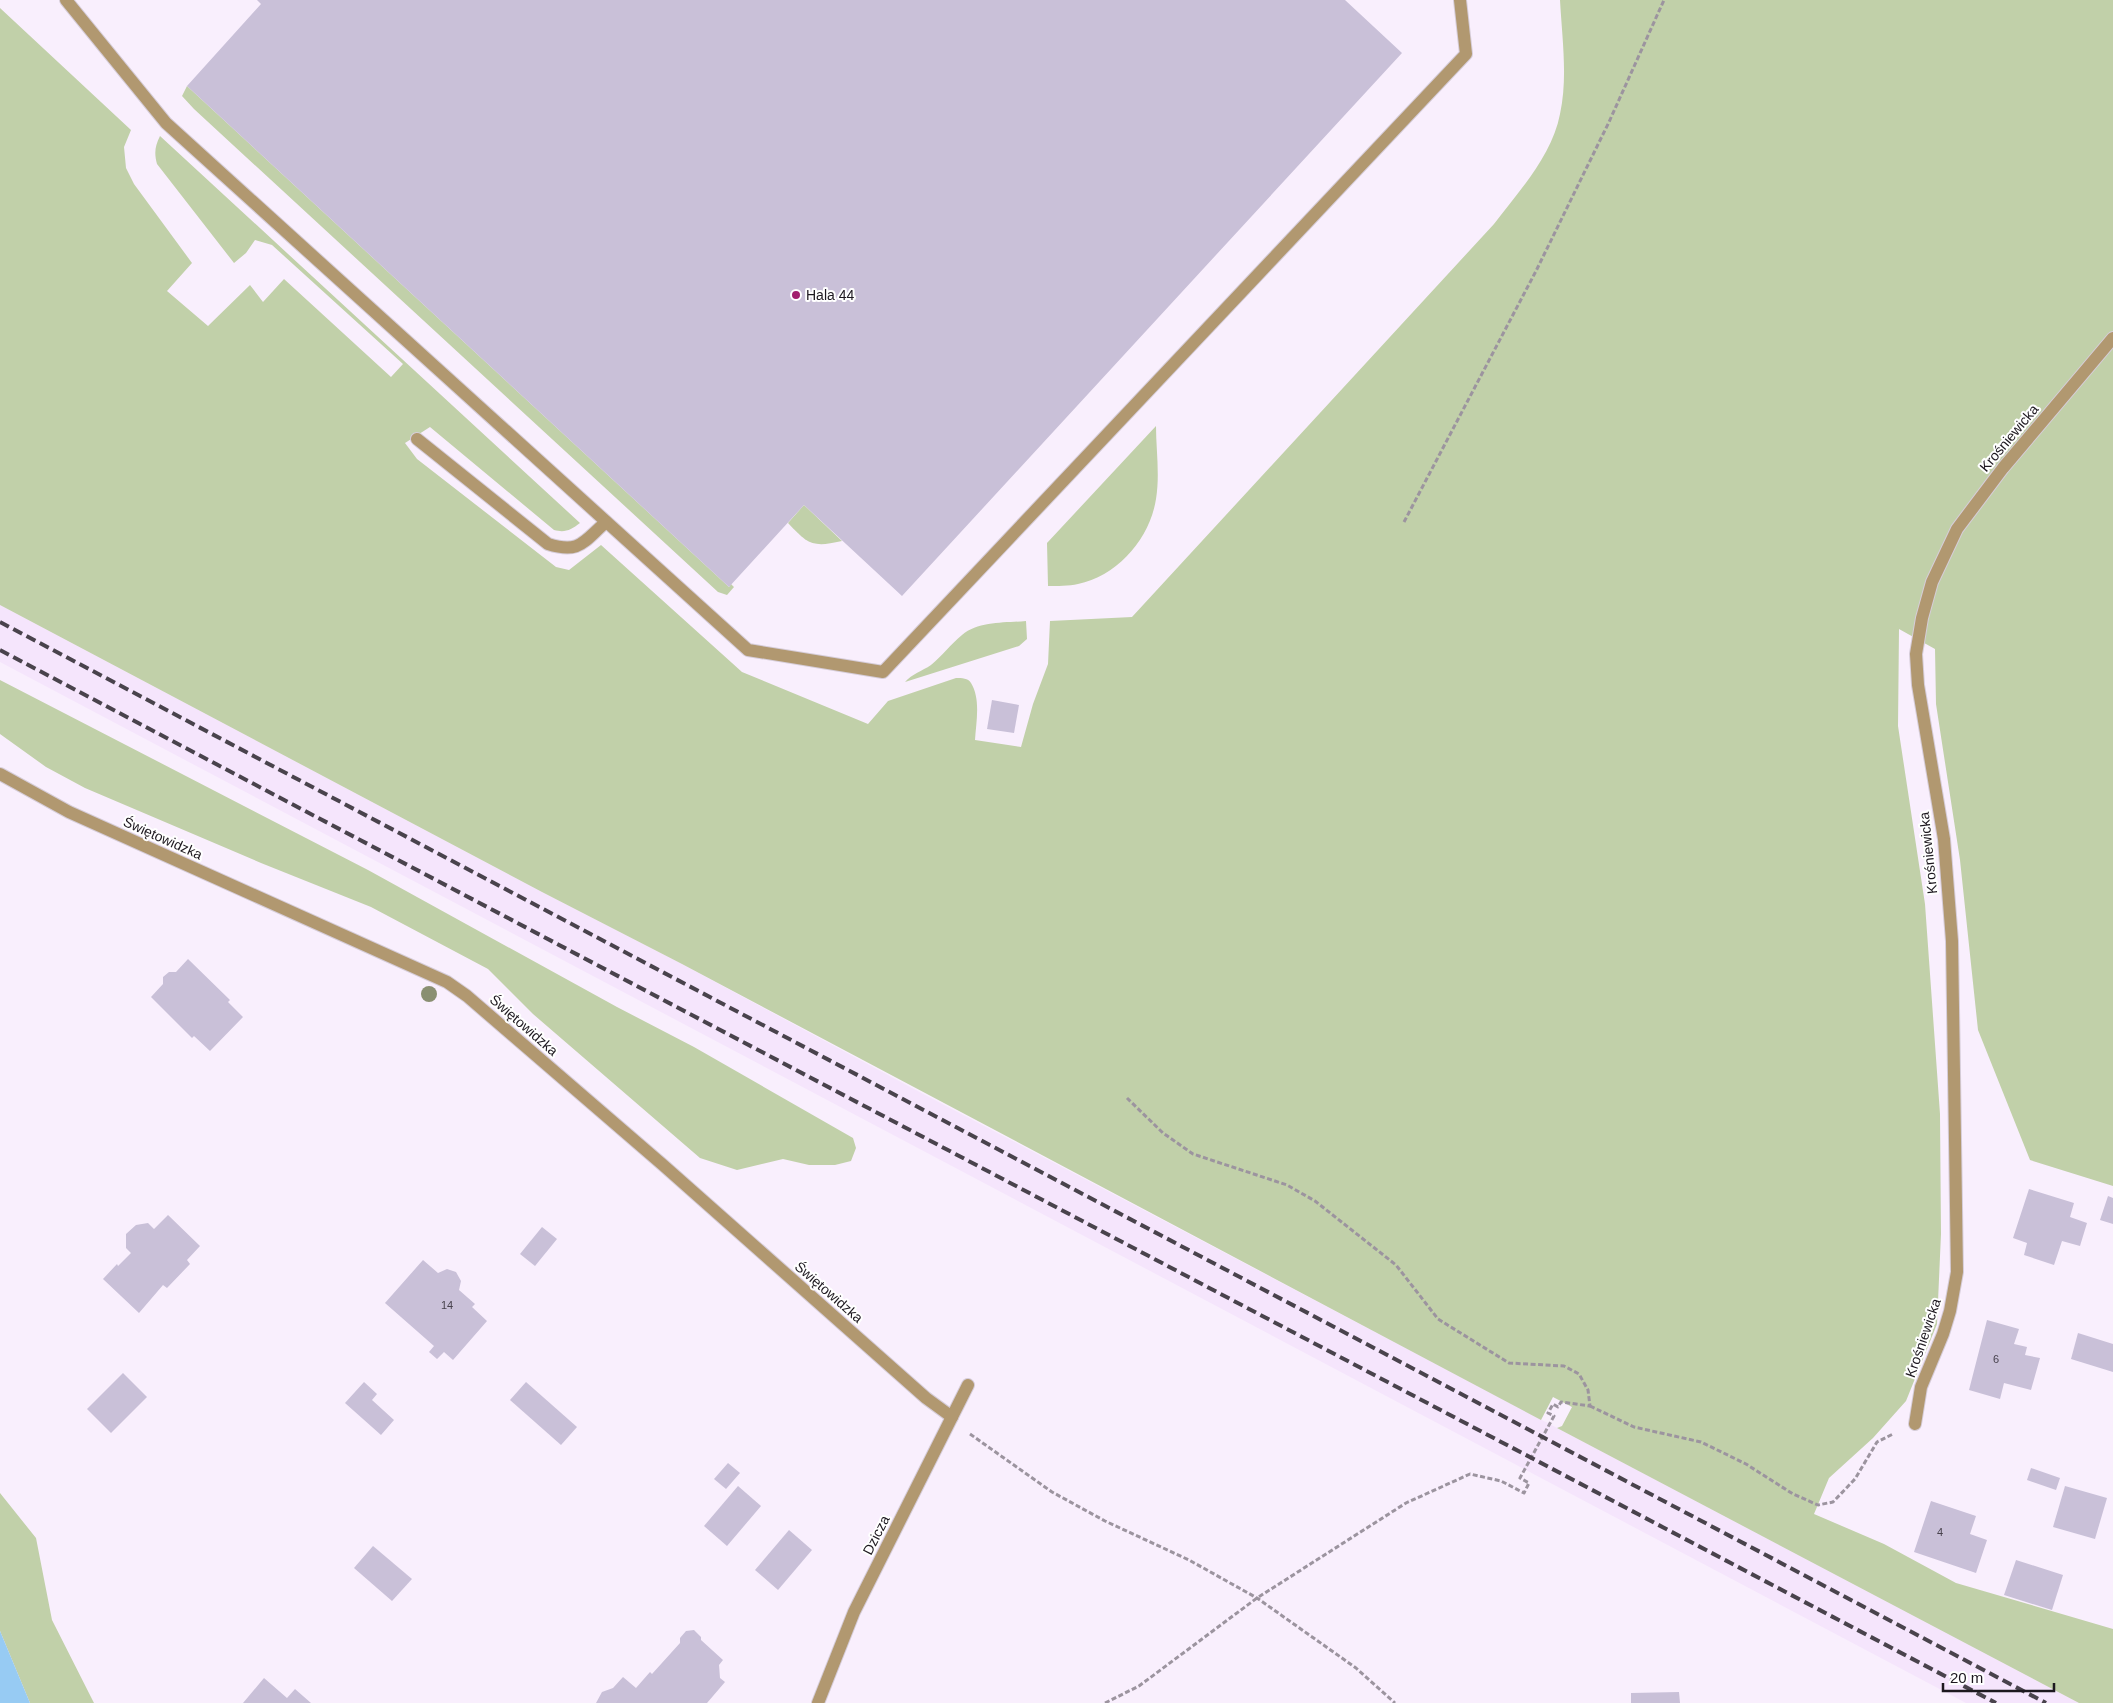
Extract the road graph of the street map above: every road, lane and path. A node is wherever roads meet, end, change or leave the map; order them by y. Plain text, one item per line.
1 (66, 0) edge
2 (1460, 0) edge
3 (1664, 0) edge
4 (2113, 338) edge
5 (417, 439) dead end
6 (606, 522) junction
7 (1404, 522) dead end
8 (0, 774) edge
9 (1127, 1098) dead end
10 (968, 1385) dead end
11 (1590, 1406) junction
12 (952, 1417) junction
13 (1916, 1424) joint
14 (1257, 1598) junction
15 (818, 1703) edge
16 (1105, 1703) edge
17 (1395, 1703) edge

1 - 6 street
2 - 6 street
3 - 7 path
4 - 13 street, Krośniewicka
5 - 6 street
8 - 12 street, Świętowidzka
9 - 11 path
10 - 12 street, Dzicza
11 - 13 path
11 - 14 path
12 - 14 path
12 - 15 street, Dzicza
14 - 16 path
14 - 17 path

